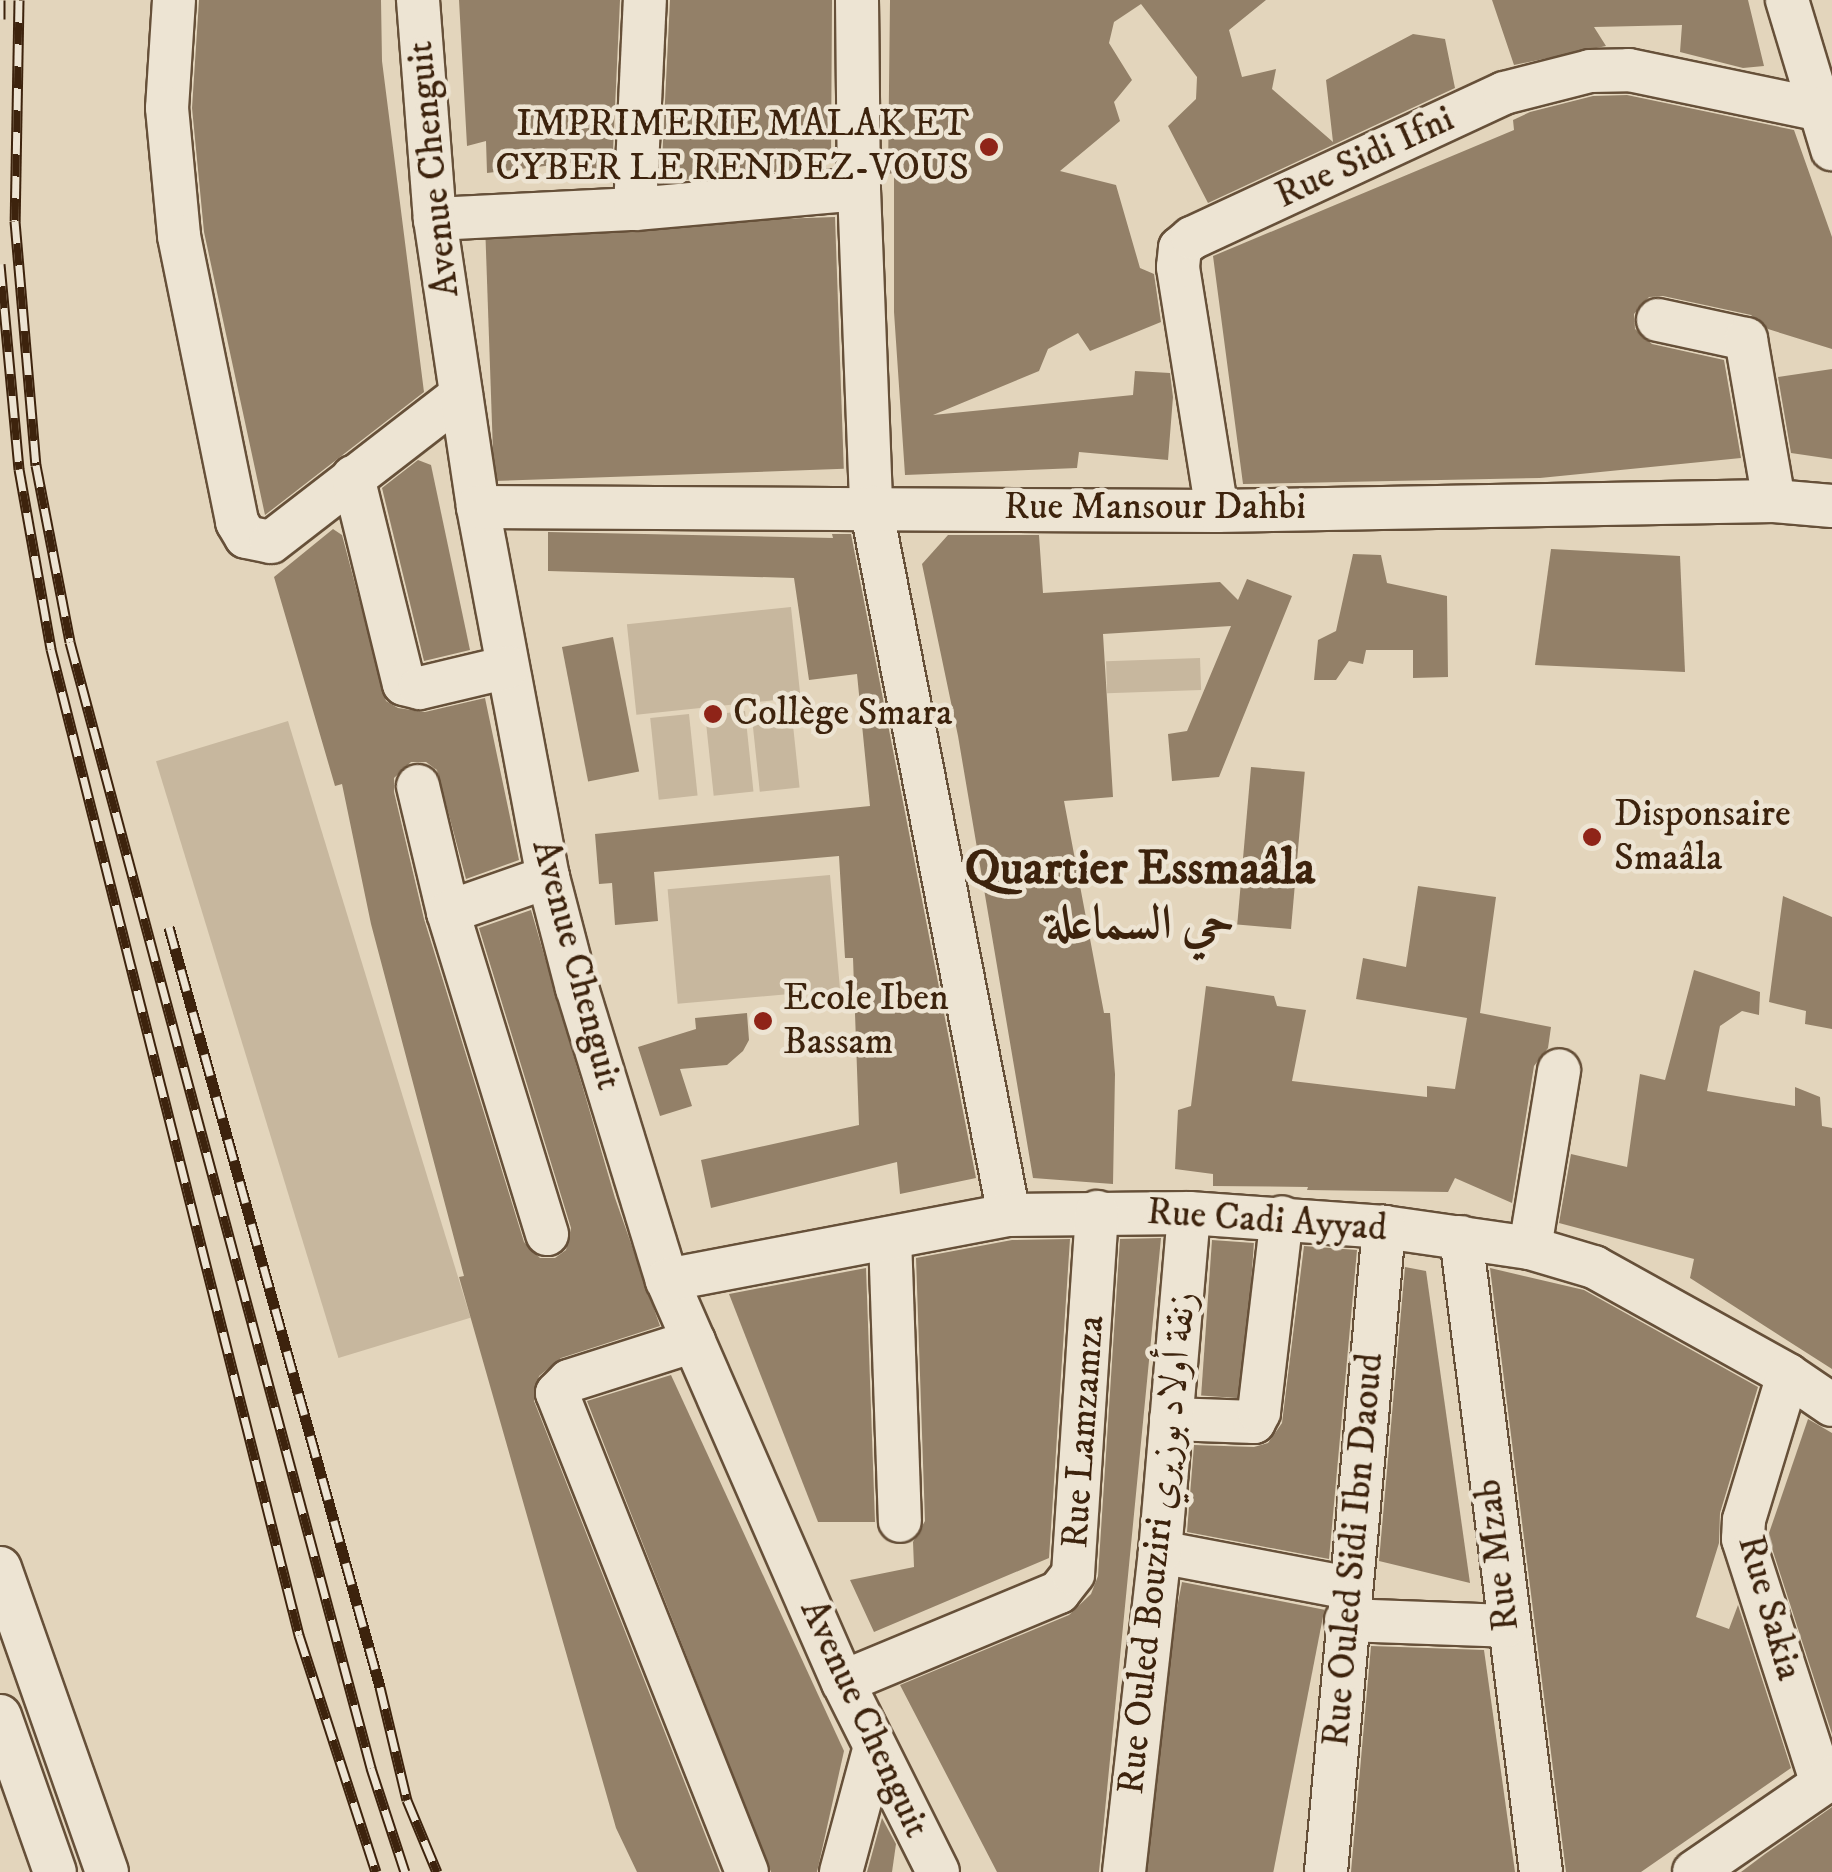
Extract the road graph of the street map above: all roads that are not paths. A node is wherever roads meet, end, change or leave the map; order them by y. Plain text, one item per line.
1 (174, 0) edge
2 (418, 0) edge
3 (645, 0) edge
4 (857, 0) edge
5 (1787, 0) edge
6 (1816, 110) junction
7 (1832, 149) edge
8 (859, 190) junction
9 (634, 209) junction
10 (435, 219) junction
11 (1658, 320) dead end
12 (461, 395) junction
13 (353, 478) junction
14 (1774, 501) junction
15 (1832, 506) edge
16 (478, 507) junction
17 (871, 507) junction
18 (1218, 511) junction
19 (508, 667) junction
20 (418, 786) dead end
21 (548, 877) junction
22 (448, 912) junction
23 (1559, 1070) dead end
24 (1096, 1212) junction
25 (1189, 1214) junction
26 (1009, 1215) junction
27 (1282, 1218) junction
28 (1384, 1228) junction
29 (547, 1234) dead end
30 (890, 1238) junction
31 (1462, 1238) junction
32 (1530, 1248) junction
33 (667, 1280) junction
34 (694, 1341) junction
35 (1788, 1374) junction
36 (1832, 1405) edge
37 (1171, 1419) junction
38 (900, 1522) dead end
39 (1160, 1552) junction
40 (0, 1568) edge
41 (1347, 1604) junction
42 (1506, 1626) junction
43 (843, 1682) junction
44 (0, 1716) edge
45 (874, 1750) junction
46 (1827, 1780) edge
47 (1696, 1871) edge
48 (56, 1872) edge
49 (107, 1872) edge
50 (747, 1872) edge
51 (842, 1872) edge
52 (938, 1872) edge
53 (1124, 1872) edge
54 (1326, 1872) edge
55 (1541, 1872) edge

1 - 13 street
2 - 10 street, Avenue Chenguit
3 - 9 street
4 - 8 street
5 - 6 street
6 - 7 street
6 - 18 street, Rue Sidi Ifni
8 - 9 street
8 - 17 street
9 - 10 street
10 - 12 street, Avenue Chenguit
11 - 14 street
12 - 13 street
12 - 16 street, Avenue Chenguit
13 - 19 street
14 - 15 street, Rue Mansour Dahbi
14 - 18 street, Rue Mansour Dahbi
16 - 17 street, Rue Mansour Dahbi
16 - 19 street, Avenue Chenguit
17 - 18 street, Rue Mansour Dahbi
17 - 26 street
19 - 21 street, Avenue Chenguit
20 - 22 street
21 - 22 street
21 - 33 street, Avenue Chenguit
22 - 29 street
23 - 32 street
24 - 25 street, Rue Cadi Ayyad
24 - 26 street, Rue Cadi Ayyad
24 - 43 street, Rue Lamzamza
25 - 27 street, Rue Cadi Ayyad
25 - 37 street, Rue Ouled Bouziri زنقة أولاد بوزيري
26 - 30 street, Rue Cadi Ayyad
27 - 28 street, Rue Cadi Ayyad
27 - 37 street
28 - 31 street, Rue Cadi Ayyad
28 - 41 street, Rue Ouled Sidi Ibn Daoud
30 - 33 street, Rue Cadi Ayyad
30 - 38 street
31 - 32 street, Rue Cadi Ayyad
31 - 42 street, Rue Mzab
32 - 35 street, Rue Cadi Ayyad
33 - 34 street, Avenue Chenguit
34 - 43 street, Avenue Chenguit
34 - 50 street
35 - 36 street, Rue Cadi Ayyad
35 - 46 street, Rue Sakia
37 - 39 street, Rue Ouled Bouziri زنقة أولاد بوزيري
39 - 41 street
39 - 53 street, Rue Ouled Bouziri زنقة أولاد بوزيري
40 - 49 street
41 - 42 street
41 - 54 street, Rue Ouled Sidi Ibn Daoud
42 - 55 street, Rue Mzab
43 - 45 street, Avenue Chenguit
44 - 48 street
45 - 51 street
45 - 52 street, Avenue Chenguit
46 - 47 street

